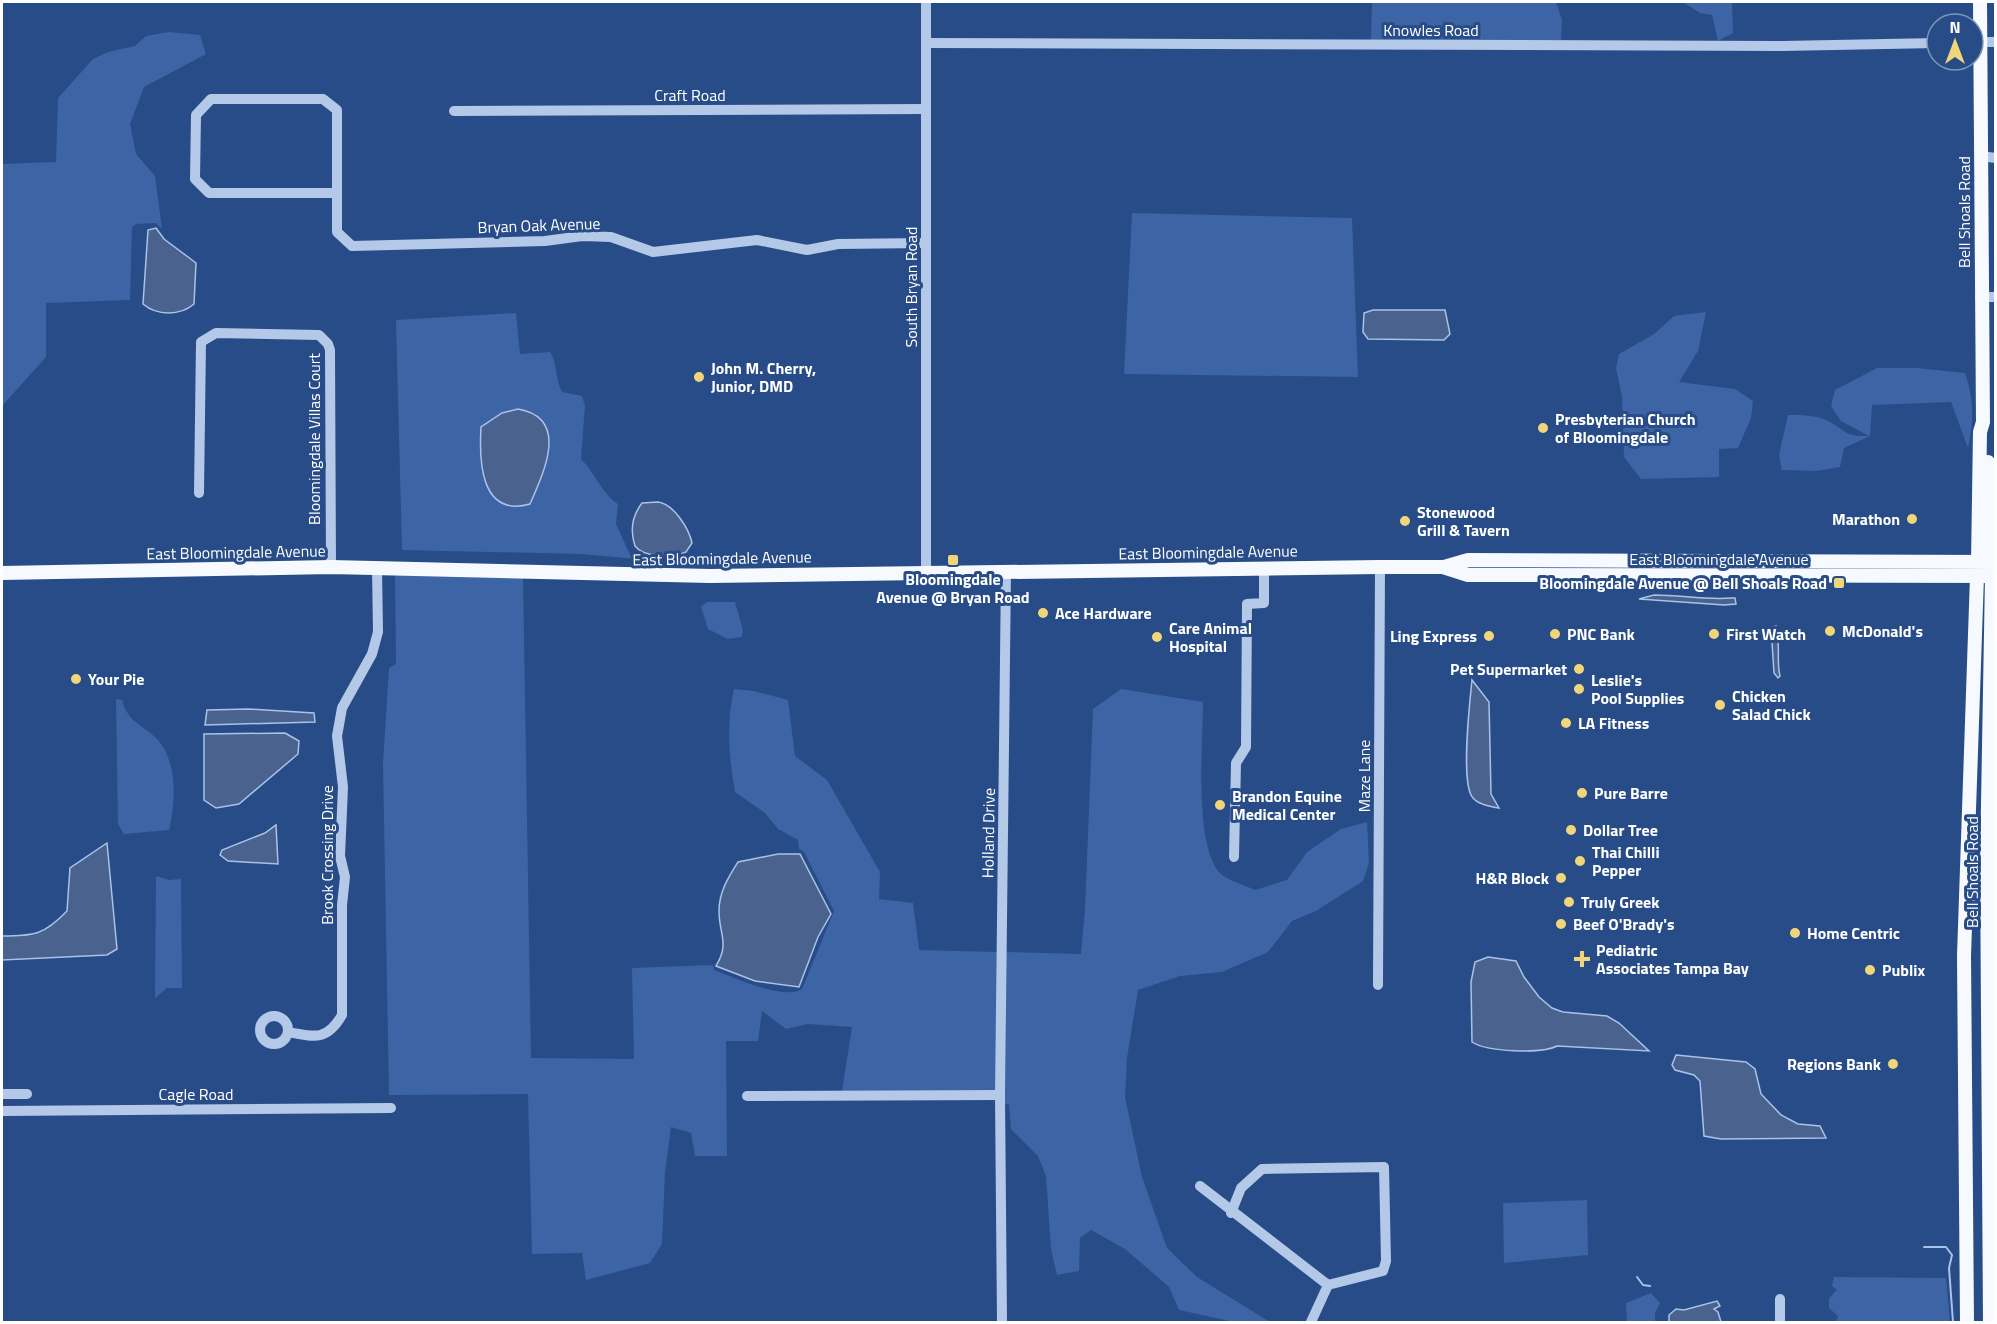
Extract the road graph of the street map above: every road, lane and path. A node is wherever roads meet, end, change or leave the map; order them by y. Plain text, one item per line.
1 (926, 2) edge
2 (926, 43) junction
3 (1925, 43) edge
4 (1981, 72) edge
5 (926, 109) junction
6 (454, 111) dead end
7 (1991, 156) edge
8 (338, 193) junction
9 (926, 243) junction
10 (1980, 297) junction
11 (1995, 297) edge
12 (199, 493) dead end
13 (1988, 561) edge
14 (332, 567) junction
15 (1263, 567) junction
16 (1380, 567) junction
17 (1443, 567) junction
18 (377, 568) junction
19 (1006, 571) junction
20 (926, 572) junction
21 (2, 573) edge
22 (1977, 576) junction
23 (1994, 576) edge
24 (1234, 857) dead end
25 (1992, 890) edge
26 (1966, 899) junction
27 (1378, 984) dead end
28 (288, 1032) dead end
29 (2, 1094) edge
30 (27, 1094) dead end
31 (1000, 1095) junction
32 (747, 1096) dead end
33 (392, 1108) dead end
34 (2, 1111) edge
35 (1200, 1186) dead end
36 (1231, 1213) junction
37 (1328, 1285) junction
38 (1779, 1299) dead end
39 (1002, 1323) edge
40 (1311, 1323) edge
41 (1780, 1323) edge
42 (1967, 1323) edge
43 (1990, 1323) edge

1 - 2 street, South Bryan Road
2 - 3 street, Knowles Road
2 - 5 street, South Bryan Road
4 - 7 main road, Bell Shoals Road
5 - 6 street, Craft Road
5 - 9 street, South Bryan Road
7 - 10 main road, Bell Shoals Road
8 - 8 street, Bryan Oak Avenue
8 - 9 street, Bryan Oak Avenue
9 - 20 street, South Bryan Road
10 - 11 street
10 - 13 main road, Bell Shoals Road
12 - 14 street, Bloomingdale Villas Court
13 - 17 main road, East Bloomingdale Avenue
13 - 22 street, Bell Shoals Road
13 - 23 street, Bell Shoals Road
14 - 18 main road, East Bloomingdale Avenue
14 - 21 main road, East Bloomingdale Avenue
15 - 16 main road, East Bloomingdale Avenue
15 - 19 main road, East Bloomingdale Avenue
15 - 24 street
16 - 17 main road, East Bloomingdale Avenue
16 - 27 street, Maze Lane
17 - 22 main road, East Bloomingdale Avenue
18 - 20 main road, East Bloomingdale Avenue
18 - 28 street, Brook Crossing Drive
19 - 20 main road, East Bloomingdale Avenue
19 - 31 street, Holland Drive
22 - 23 main road, East Bloomingdale Avenue
22 - 26 main road, Bell Shoals Road
23 - 25 main road, Bell Shoals Road
25 - 26 street
25 - 43 main road, Bell Shoals Road
26 - 42 main road, Bell Shoals Road
29 - 30 street
31 - 32 street
31 - 39 street, Holland Drive
33 - 34 street, Cagle Road
35 - 36 street
36 - 37 street
36 - 37 street
37 - 40 street
38 - 41 street

